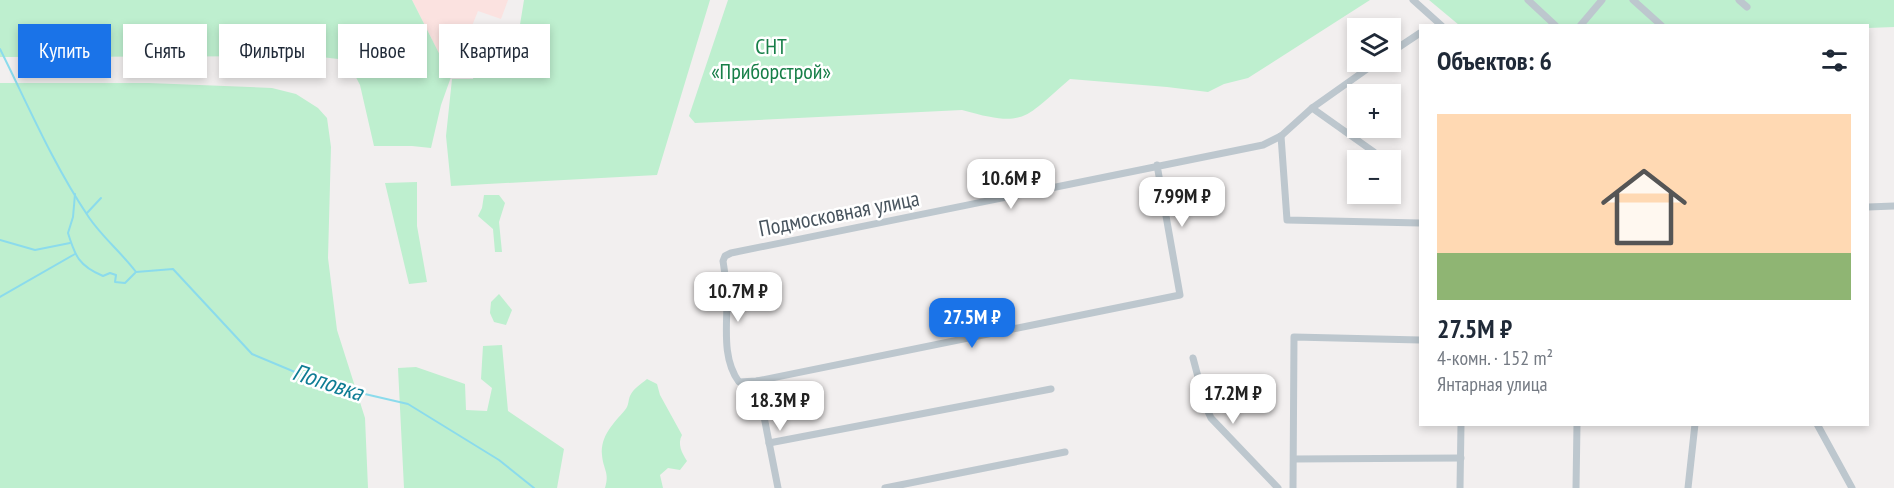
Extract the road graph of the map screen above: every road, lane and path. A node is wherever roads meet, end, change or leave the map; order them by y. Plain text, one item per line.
1 (1413, 0) edge
2 (1528, 0) edge
3 (1602, 0) edge
4 (1633, 0) edge
5 (1739, 0) edge
6 (1748, 7) dead end
7 (1437, 24) edge
8 (1554, 24) edge
9 (1582, 24) edge
10 (1660, 24) edge
11 (1419, 34) edge
12 (1401, 46) edge
13 (1363, 72) edge
14 (1312, 108) junction
15 (1281, 136) junction
16 (1371, 150) edge
17 (1157, 165) junction
18 (1894, 206) edge
19 (1869, 207) edge
20 (1419, 223) edge
21 (1419, 340) edge
22 (1193, 358) dead end
23 (757, 381) junction
24 (1051, 389) dead end
25 (1461, 426) edge
26 (1577, 426) edge
27 (1695, 426) edge
28 (1818, 426) edge
29 (769, 443) junction
30 (1065, 452) dead end
31 (1461, 458) junction
32 (1294, 459) junction
33 (778, 488) edge
34 (885, 488) edge
35 (1278, 488) edge
36 (1293, 488) edge
37 (1460, 488) edge
38 (1576, 488) edge
39 (1688, 488) edge
40 (1852, 488) edge

1 - 7 street
2 - 8 street
3 - 9 street
4 - 10 street
5 - 6 street
11 - 12 street
13 - 14 street
14 - 15 street
14 - 16 street
15 - 17 street, Подмосковная улица
15 - 20 street
17 - 23 street
17 - 23 street, Подмосковная улица
18 - 19 street
21 - 32 street
22 - 35 street
23 - 29 street
24 - 29 street
25 - 31 street
26 - 38 street
27 - 39 street
28 - 40 street
29 - 33 street
30 - 34 street
31 - 32 street
31 - 37 street
32 - 36 street

